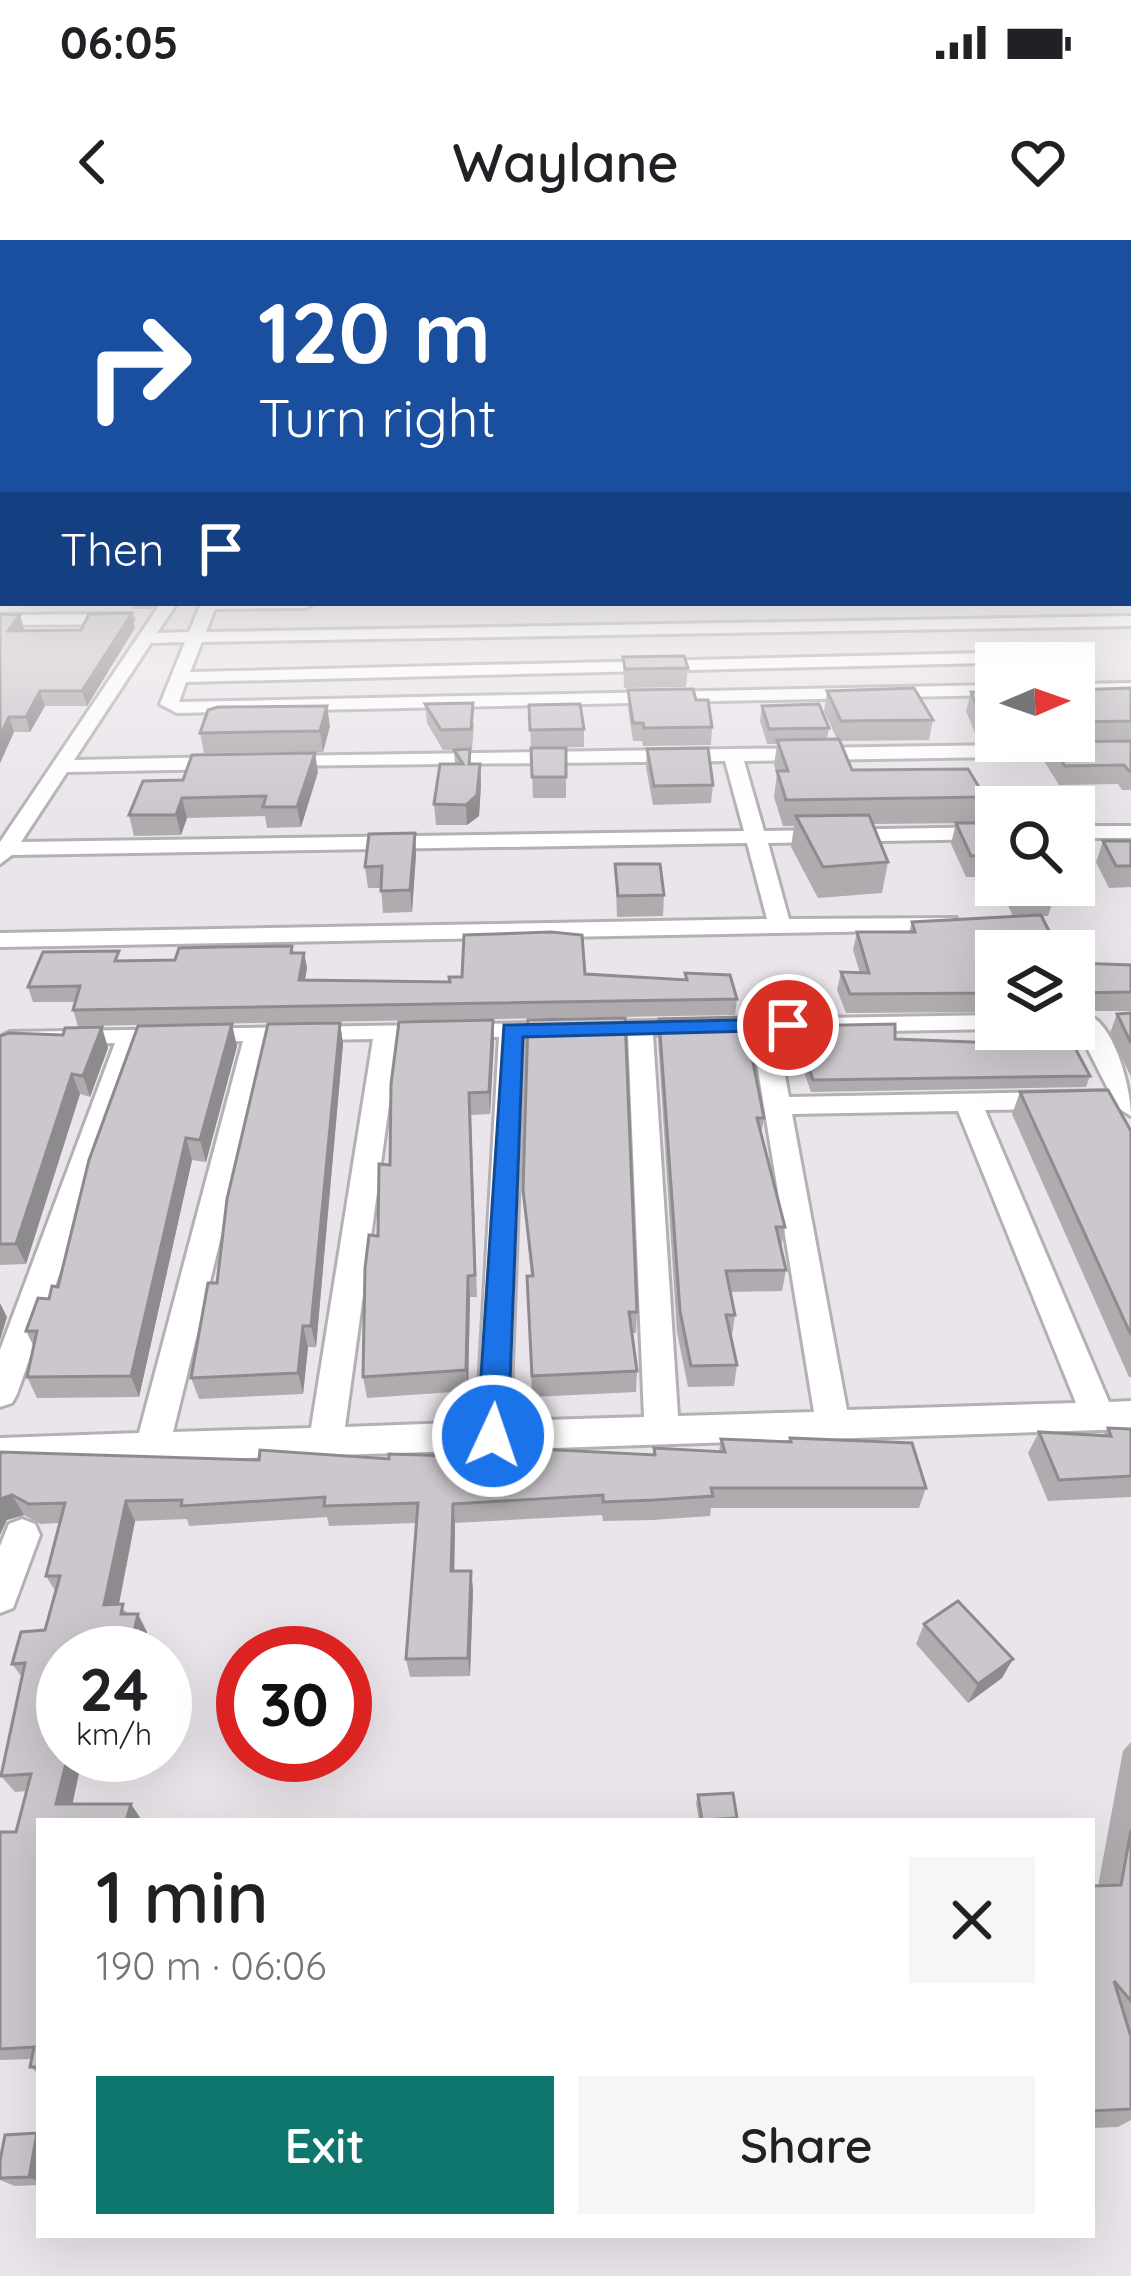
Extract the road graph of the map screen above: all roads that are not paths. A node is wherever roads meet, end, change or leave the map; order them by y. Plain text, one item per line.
1 (156, 624) edge
2 (201, 624) edge
3 (599, 624) edge
4 (900, 624) edge
5 (599, 630) junction
6 (196, 637) junction
7 (146, 638) junction
8 (975, 661) edge
9 (586, 668) junction
10 (180, 677) junction
11 (1095, 688) edge
12 (1131, 688) edge
13 (975, 691) edge
14 (603, 702) junction
15 (1131, 749) edge
16 (734, 755) junction
17 (63, 766) junction
18 (0, 808) edge
19 (34, 808) junction
20 (1095, 832) edge
21 (1131, 832) edge
22 (975, 833) edge
23 (755, 836) junction
24 (2, 852) edge
25 (974, 922) edge
26 (780, 926) junction
27 (0, 940) edge
28 (975, 1021) edge
29 (763, 1026) junction
30 (640, 1027) junction
31 (512, 1030) junction
32 (386, 1033) junction
33 (1095, 1033) edge
34 (258, 1034) junction
35 (131, 1035) junction
36 (0, 1048) edge
37 (968, 1102) junction
38 (1129, 1103) edge
39 (779, 1106) junction
40 (0, 1394) edge
41 (1114, 1416) edge
42 (832, 1425) junction
43 (662, 1431) junction
44 (493, 1436) junction
45 (326, 1442) junction
46 (152, 1447) junction
47 (0, 1452) edge
48 (22, 1535) dead end
49 (0, 1596) edge

1 - 7 street
2 - 6 street
3 - 5 street
4 - 5 street
5 - 6 street
5 - 9 street
6 - 7 street
6 - 10 street
7 - 17 street
8 - 9 street
9 - 10 street
9 - 14 street
10 - 14 street
11 - 12 street
13 - 14 street
15 - 16 street
16 - 17 street
16 - 23 street
17 - 19 street
18 - 19 street
19 - 24 street
20 - 21 street
22 - 23 street
23 - 24 street
23 - 26 street
25 - 26 street
26 - 27 street
28 - 29 street
29 - 30 street
29 - 39 street
30 - 31 street
30 - 43 street
31 - 32 street
31 - 44 street
32 - 34 street
32 - 45 street
33 - 38 street
34 - 35 street
34 - 46 street
35 - 36 street
35 - 40 street
37 - 38 street
37 - 39 street
37 - 41 street
39 - 42 street
41 - 42 street
42 - 43 street
43 - 44 street
44 - 45 street
45 - 46 street
46 - 47 street
48 - 49 street

